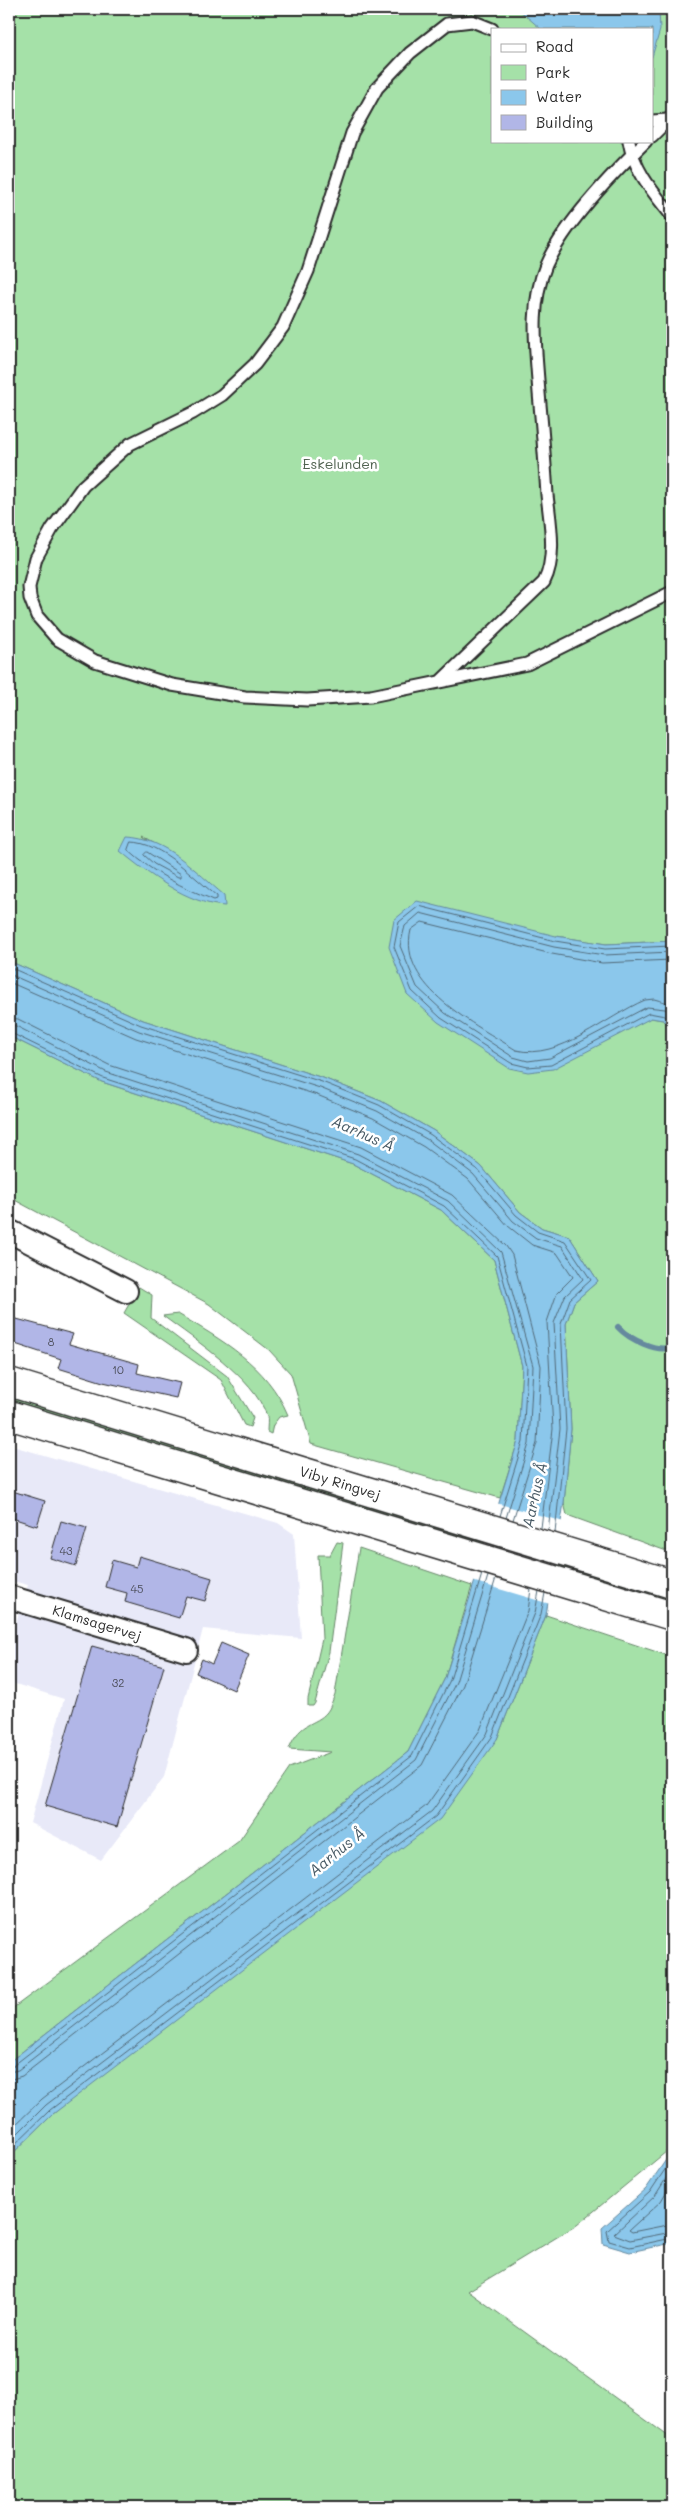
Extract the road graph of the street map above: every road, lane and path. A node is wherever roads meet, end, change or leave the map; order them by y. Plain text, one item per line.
1 (491, 30) edge
2 (670, 118) edge
3 (654, 121) edge
4 (654, 134) edge
5 (629, 142) edge
6 (645, 142) edge
7 (631, 156) junction
8 (672, 216) edge
9 (672, 592) edge
10 (470, 653) junction
11 (481, 673) junction
12 (442, 680) junction
13 (9, 1231) edge
14 (126, 1291) dead end
15 (9, 1382) edge
16 (9, 1415) edge
17 (672, 1584) edge
18 (9, 1597) edge
19 (672, 1616) edge
20 (186, 1650) dead end

1 - 12 lane
2 - 3 lane
2 - 4 lane
5 - 7 lane
6 - 7 lane
7 - 8 lane
7 - 10 lane
9 - 11 lane
10 - 11 lane
10 - 12 lane
11 - 12 lane
13 - 14 street
15 - 17 main road, Viby Ringvej
16 - 19 main road
18 - 20 street, Klamsagervej

